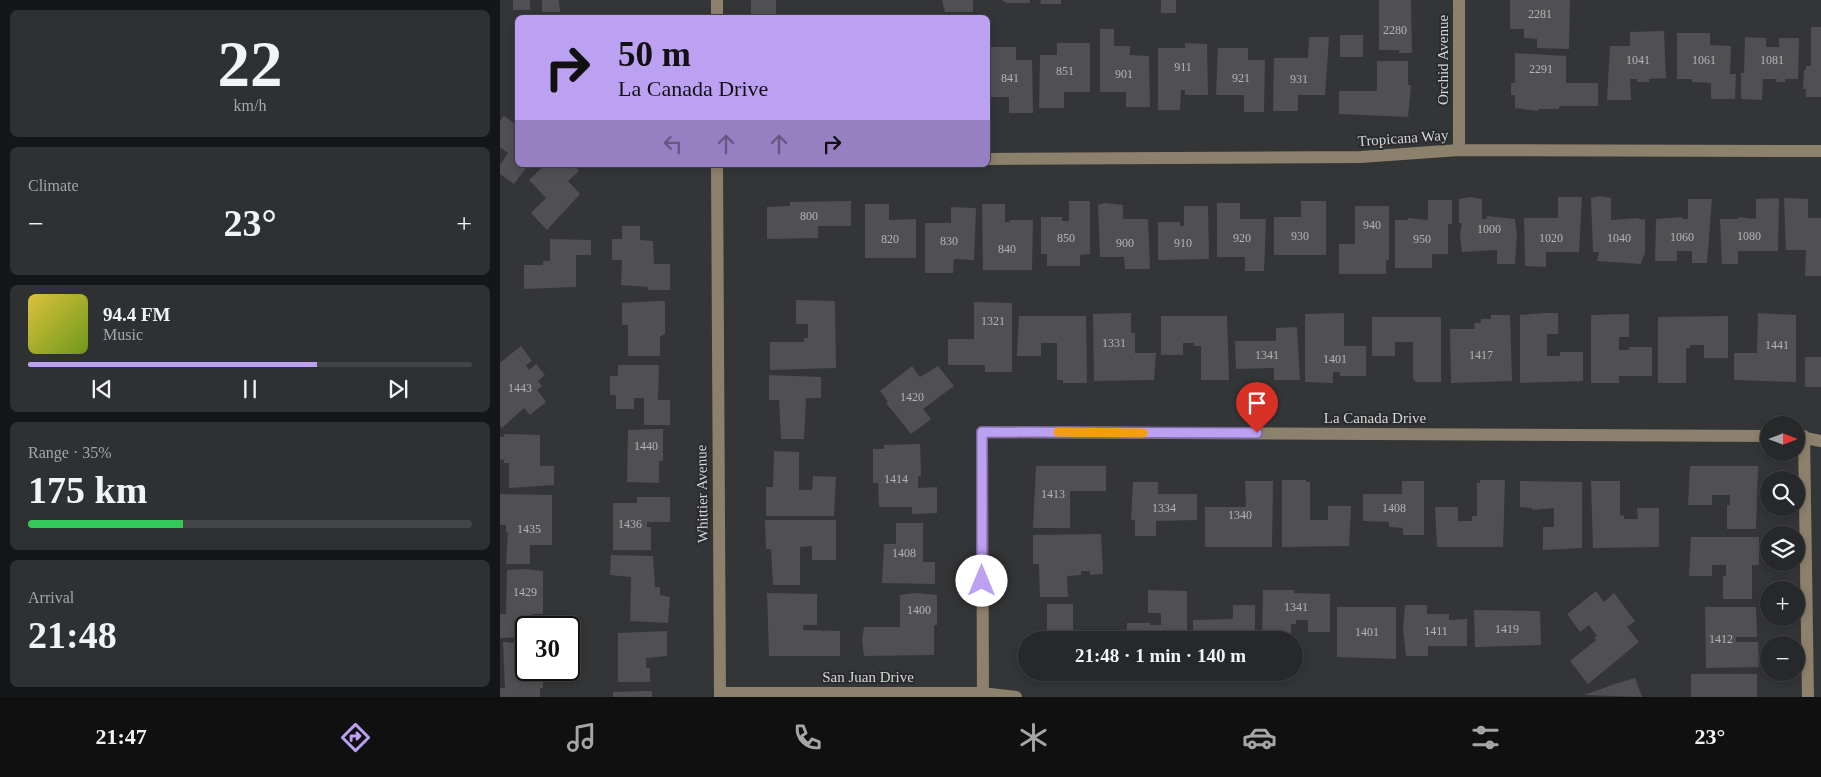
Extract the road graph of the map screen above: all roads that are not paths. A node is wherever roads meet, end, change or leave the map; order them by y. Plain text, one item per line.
1 (716, 0) edge
2 (1459, 0) edge
3 (716, 15) edge
4 (1459, 150) junction
5 (1821, 151) edge
6 (990, 159) edge
7 (717, 167) edge
8 (1760, 436) edge
9 (1805, 437) edge
10 (1821, 441) edge
11 (1801, 461) edge
12 (720, 695) edge
13 (983, 695) edge
14 (1016, 697) edge
15 (1808, 697) edge

1 - 3 street
2 - 4 street, Orchid Avenue
4 - 5 street, Tropicana Way
4 - 6 street, Tropicana Way
7 - 12 street, Whittier Avenue
8 - 13 street, La Canada Drive
9 - 10 street
11 - 15 street
12 - 13 street, San Juan Drive
13 - 14 street, San Juan Drive

